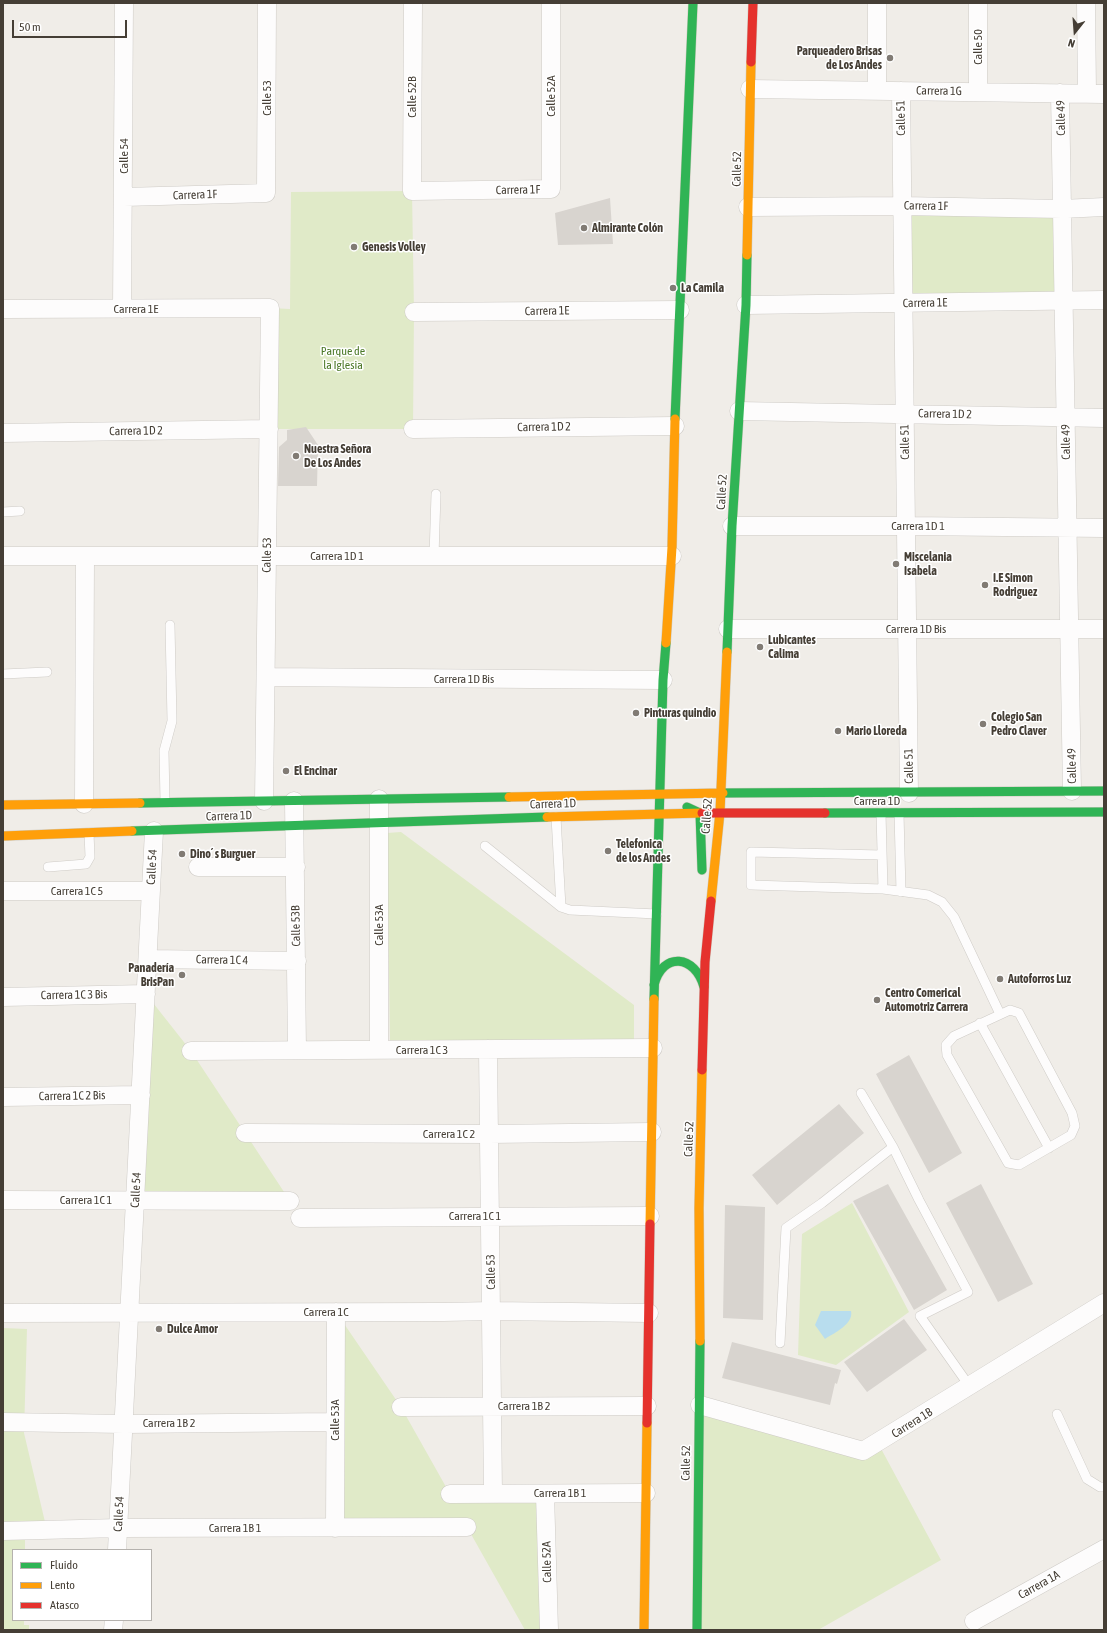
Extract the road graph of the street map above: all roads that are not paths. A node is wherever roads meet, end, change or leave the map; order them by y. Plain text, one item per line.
1 (124, 3) edge
2 (267, 3) edge
3 (413, 3) edge
4 (551, 3) edge
5 (693, 3) edge
6 (753, 3) edge
7 (877, 3) edge
8 (978, 3) edge
9 (1086, 3) edge
10 (750, 88) junction
11 (876, 90) junction
12 (901, 91) junction
13 (978, 92) junction
14 (1060, 93) junction
15 (1096, 93) edge
16 (551, 189) joint
17 (412, 191) joint
18 (266, 193) joint
19 (124, 197) junction
20 (902, 206) junction
21 (748, 207) junction
22 (1104, 208) edge
23 (1062, 209) junction
24 (1064, 300) junction
25 (1104, 300) edge
26 (904, 303) junction
27 (746, 305) junction
28 (270, 308) joint
29 (3, 309) edge
30 (122, 309) junction
31 (680, 310) junction
32 (414, 312) dead end
33 (739, 411) junction
34 (905, 413) junction
35 (1066, 417) junction
36 (1104, 418) edge
37 (675, 426) junction
38 (268, 429) junction
39 (413, 429) dead end
40 (3, 433) edge
41 (436, 494) dead end
42 (20, 511) dead end
43 (3, 512) edge
44 (732, 526) junction
45 (906, 526) junction
46 (1068, 527) junction
47 (1104, 528) edge
48 (3, 556) edge
49 (85, 556) junction
50 (267, 556) junction
51 (434, 556) junction
52 (672, 556) junction
53 (170, 625) dead end
54 (1069, 628) junction
55 (728, 629) junction
56 (908, 629) junction
57 (1104, 629) edge
58 (47, 672) dead end
59 (3, 674) edge
60 (266, 677) junction
61 (663, 680) junction
62 (1072, 791) junction
63 (1104, 791) edge
64 (721, 793) junction
65 (910, 793) junction
66 (659, 794) junction
67 (379, 799) junction
68 (264, 801) junction
69 (294, 801) junction
70 (165, 803) junction
71 (84, 804) junction
72 (3, 805) edge
73 (556, 806) junction
74 (720, 812) junction
75 (1104, 812) edge
76 (658, 813) junction
77 (700, 813) junction
78 (881, 813) junction
79 (899, 813) junction
80 (380, 823) junction
81 (296, 826) junction
82 (154, 830) junction
83 (89, 833) junction
84 (3, 836) edge
85 (485, 846) dead end
86 (882, 855) junction
87 (48, 867) dead end
88 (198, 867) dead end
89 (296, 867) junction
90 (883, 889) junction
91 (3, 891) edge
92 (151, 891) junction
93 (901, 892) junction
94 (561, 907) junction
95 (657, 914) junction
96 (148, 959) junction
97 (297, 961) junction
98 (705, 962) junction
99 (654, 987) junction
100 (704, 988) junction
101 (146, 994) junction
102 (3, 997) edge
103 (1000, 1014) junction
104 (980, 1023) junction
105 (653, 1048) junction
106 (488, 1049) junction
107 (297, 1050) junction
108 (379, 1050) junction
109 (191, 1051) dead end
110 (861, 1093) dead end
111 (141, 1095) junction
112 (3, 1097) edge
113 (652, 1132) junction
114 (245, 1133) dead end
115 (489, 1134) junction
116 (893, 1147) junction
117 (1049, 1148) junction
118 (3, 1200) edge
119 (136, 1200) junction
120 (290, 1201) dead end
121 (490, 1216) junction
122 (650, 1216) junction
123 (300, 1218) dead end
124 (1104, 1303) edge
125 (492, 1310) junction
126 (130, 1312) junction
127 (336, 1312) junction
128 (3, 1313) edge
129 (649, 1313) junction
130 (780, 1343) dead end
131 (970, 1387) junction
132 (700, 1405) junction
133 (492, 1406) junction
134 (647, 1406) junction
135 (401, 1407) dead end
136 (1057, 1414) dead end
137 (3, 1422) edge
138 (335, 1422) junction
139 (124, 1424) junction
140 (1104, 1487) edge
141 (646, 1493) junction
142 (450, 1494) dead end
143 (493, 1494) junction
144 (545, 1494) junction
145 (467, 1527) dead end
146 (119, 1528) junction
147 (336, 1528) junction
148 (3, 1531) edge
149 (118, 1549) edge
150 (1104, 1549) edge
151 (974, 1621) dead end
152 (549, 1630) edge
153 (644, 1630) edge
154 (697, 1630) edge

1 - 19 street, Calle 54
2 - 18 street, Calle 53
3 - 17 street, Calle 52B
4 - 16 street, Calle 52A
5 - 31 main road
6 - 10 main road, Calle 52
7 - 11 street
8 - 13 street, Calle 50
9 - 15 street
10 - 11 street, Carrera 1G
10 - 21 main road, Calle 52
11 - 12 street, Carrera 1G
12 - 13 street, Carrera 1G
12 - 20 street, Calle 51
13 - 14 street, Carrera 1G
14 - 15 street, Carrera 1G
14 - 23 street, Calle 49
16 - 17 street, Carrera 1F
18 - 19 street, Carrera 1F
19 - 30 street, Calle 54
20 - 21 street, Carrera 1F
20 - 23 street, Carrera 1F
20 - 26 street, Calle 51
21 - 27 main road, Calle 52
22 - 23 street, Carrera 1F
23 - 24 street, Calle 49
24 - 25 street, Carrera 1E
24 - 26 street, Carrera 1E
24 - 35 street, Calle 49
26 - 27 street, Carrera 1E
26 - 34 street, Calle 51
27 - 33 main road, Calle 52
28 - 30 street, Carrera 1E
28 - 38 street, Calle 53
29 - 30 street, Carrera 1E
31 - 32 street, Carrera 1E
31 - 37 main road
33 - 34 street, Carrera 1D 2
33 - 44 main road, Calle 52
34 - 35 street, Carrera 1D 2
34 - 45 street, Calle 51
35 - 36 street, Carrera 1D 2
35 - 46 street, Calle 49
37 - 39 street, Carrera 1D 2
37 - 52 main road
38 - 40 street, Carrera 1D 2
38 - 50 street, Calle 53
41 - 51 lane
42 - 43 lane
44 - 45 street, Carrera 1D 1
44 - 55 main road, Calle 52
45 - 46 street, Carrera 1D 1
45 - 56 street, Calle 51
46 - 47 street, Carrera 1D 1
46 - 54 street, Calle 49
48 - 49 street, Carrera 1D 1
49 - 50 street, Carrera 1D 1
49 - 71 street
50 - 51 street, Carrera 1D 1
50 - 60 street, Calle 53
51 - 52 street, Carrera 1D 1
52 - 61 main road
53 - 70 lane
54 - 56 street, Carrera 1D Bis
54 - 57 street, Carrera 1D Bis
54 - 62 street, Calle 49
55 - 56 street, Carrera 1D Bis
55 - 64 main road, Calle 52
56 - 65 street, Calle 51
58 - 59 lane
60 - 61 street, Carrera 1D Bis
60 - 68 street, Calle 53
61 - 66 main road
62 - 63 main road, Carrera 1D
62 - 65 main road, Carrera 1D
64 - 65 main road, Carrera 1D
64 - 66 main road, Carrera 1D
64 - 74 main road, Calle 52
66 - 73 main road, Carrera 1D
66 - 76 main road
66 - 77 main road
67 - 69 main road, Carrera 1D
67 - 73 main road, Carrera 1D
67 - 80 street, Calle 53A
68 - 69 main road, Carrera 1D
68 - 70 main road, Carrera 1D
69 - 81 street, Calle 53B
70 - 71 main road, Carrera 1D
71 - 72 main road, Carrera 1D
73 - 76 main road, Carrera 1D
73 - 80 main road, Carrera 1D
73 - 94 lane
74 - 77 main road, Carrera 1D
74 - 78 main road, Carrera 1D
74 - 98 main road, Calle 52
75 - 79 main road, Carrera 1D
76 - 77 main road, Carrera 1D
76 - 95 main road
77 - 98 main road
78 - 79 main road, Carrera 1D
78 - 86 lane
79 - 93 lane
80 - 81 main road, Carrera 1D
80 - 108 street, Calle 53A
81 - 82 main road, Carrera 1D
81 - 89 street, Calle 53B
82 - 83 main road, Carrera 1D
82 - 92 street, Calle 54
83 - 84 main road, Carrera 1D
83 - 87 lane
85 - 94 lane
86 - 90 lane
86 - 90 lane
88 - 89 street
89 - 97 street, Calle 53B
90 - 93 lane
91 - 92 street, Carrera 1C 5
92 - 96 street, Calle 54
93 - 103 lane
94 - 95 lane
95 - 99 main road
96 - 97 street, Carrera 1C 4
96 - 101 street, Calle 54
97 - 107 street, Calle 53B
98 - 100 main road, Calle 52
99 - 100 main road
99 - 105 main road
100 - 132 main road, Calle 52
101 - 102 street, Carrera 1C 3 Bis
101 - 111 street, Calle 54
103 - 104 lane
103 - 117 lane
104 - 117 lane
104 - 117 lane
105 - 106 street, Carrera 1C 3
105 - 113 main road
106 - 108 street, Carrera 1C 3
106 - 115 street, Calle 53
107 - 108 street, Carrera 1C 3
107 - 109 street, Carrera 1C 3
110 - 116 lane
111 - 112 street, Carrera 1C 2 Bis
111 - 119 street, Calle 54
113 - 115 street, Carrera 1C 2
113 - 122 main road
114 - 115 street, Carrera 1C 2
115 - 121 street, Calle 53
116 - 130 lane
116 - 131 lane
118 - 119 street, Carrera 1C 1
119 - 120 street, Carrera 1C 1
119 - 126 street, Calle 54
121 - 122 street, Carrera 1C 1
121 - 123 street, Carrera 1C 1
121 - 125 street, Calle 53
122 - 129 main road
124 - 131 street, Carrera 1B
125 - 127 street, Carrera 1C
125 - 129 street, Carrera 1C
125 - 133 street, Calle 53
126 - 127 street, Carrera 1C
126 - 128 street, Carrera 1C
126 - 139 street, Calle 54
127 - 138 street, Calle 53A
129 - 134 main road
131 - 132 street, Carrera 1B
132 - 154 main road, Calle 52
133 - 134 street, Carrera 1B 2
133 - 135 street, Carrera 1B 2
133 - 143 street, Calle 53
134 - 141 main road
136 - 140 lane
137 - 139 street, Carrera 1B 2
138 - 139 street, Carrera 1B 2
138 - 147 street, Calle 53A
139 - 146 street, Calle 54
141 - 144 street, Carrera 1B 1
141 - 153 main road
142 - 143 street, Carrera 1B 1
143 - 144 street, Carrera 1B 1
144 - 152 street, Calle 52A
145 - 147 street, Carrera 1B 1
146 - 147 street, Carrera 1B 1
146 - 148 street, Carrera 1B 1
146 - 149 street, Calle 54
150 - 151 street, Carrera 1A

